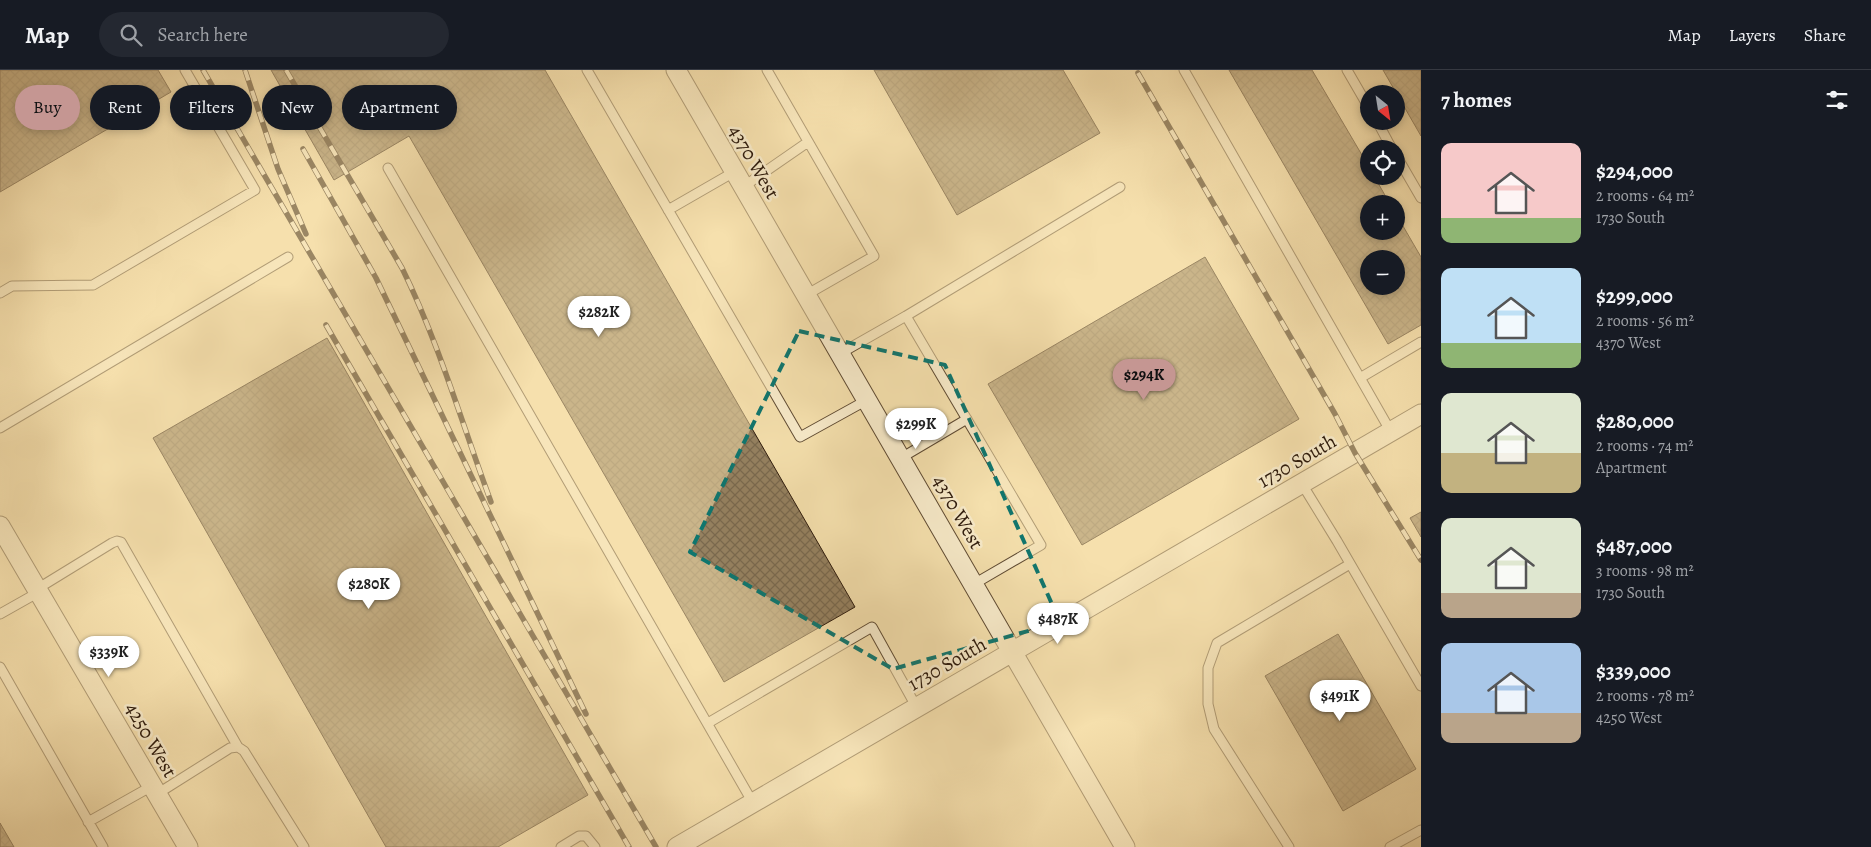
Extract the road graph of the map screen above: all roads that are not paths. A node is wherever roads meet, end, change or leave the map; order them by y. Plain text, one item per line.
1 (185, 70) edge
2 (588, 70) edge
3 (676, 70) edge
4 (767, 70) edge
5 (1184, 70) edge
6 (1347, 70) edge
7 (1360, 92) edge
8 (808, 142) junction
9 (388, 168) dead end
10 (1405, 170) edge
11 (739, 179) junction
12 (1120, 188) dead end
13 (1421, 198) edge
14 (668, 210) junction
15 (288, 257) dead end
16 (0, 293) edge
17 (806, 295) junction
18 (906, 316) junction
19 (1421, 342) edge
20 (841, 354) junction
21 (1360, 378) junction
22 (867, 400) junction
23 (1421, 414) edge
24 (966, 419) junction
25 (0, 428) edge
26 (1391, 432) junction
27 (901, 458) junction
28 (1302, 484) junction
29 (0, 526) edge
30 (1350, 564) junction
31 (974, 584) junction
32 (38, 591) junction
33 (0, 614) edge
34 (1013, 652) junction
35 (0, 667) edge
36 (1421, 686) edge
37 (917, 708) junction
38 (708, 723) junction
39 (238, 747) junction
40 (155, 790) junction
41 (754, 803) junction
42 (88, 822) junction
43 (1421, 830) edge
44 (103, 847) edge
45 (188, 847) edge
46 (304, 847) edge
47 (561, 847) edge
48 (595, 847) edge
49 (677, 847) edge
50 (1125, 847) edge
51 (1289, 847) edge
52 (1390, 847) edge

1 - 16 lane
2 - 14 lane
3 - 11 street, 4370 West
4 - 8 lane
5 - 21 lane
6 - 7 lane
8 - 11 lane
8 - 17 lane
9 - 38 lane
10 - 13 lane
11 - 14 lane
11 - 17 street, 4370 West
12 - 18 lane
14 - 22 lane
15 - 25 lane
17 - 20 street, 4370 West
18 - 20 lane
18 - 24 lane
19 - 21 lane
20 - 22 street, 4370 West
21 - 26 lane
22 - 27 street, 4370 West
23 - 26 street, 1730 South
24 - 27 lane
24 - 31 lane
26 - 28 street, 1730 South
27 - 31 street, 4370 West
28 - 30 lane
28 - 34 street, 1730 South
29 - 32 street, 4250 West
30 - 36 lane
30 - 51 lane
31 - 34 street, 4370 West
32 - 33 lane
32 - 39 lane
32 - 40 street, 4250 West
34 - 37 street, 1730 South
34 - 50 street, 4370 West
35 - 42 lane
37 - 38 lane
37 - 41 street, 1730 South
38 - 41 lane
39 - 40 lane
39 - 46 lane
40 - 42 lane
40 - 45 street, 4250 West
41 - 49 street, 1730 South
42 - 44 lane
43 - 52 lane
47 - 48 lane

